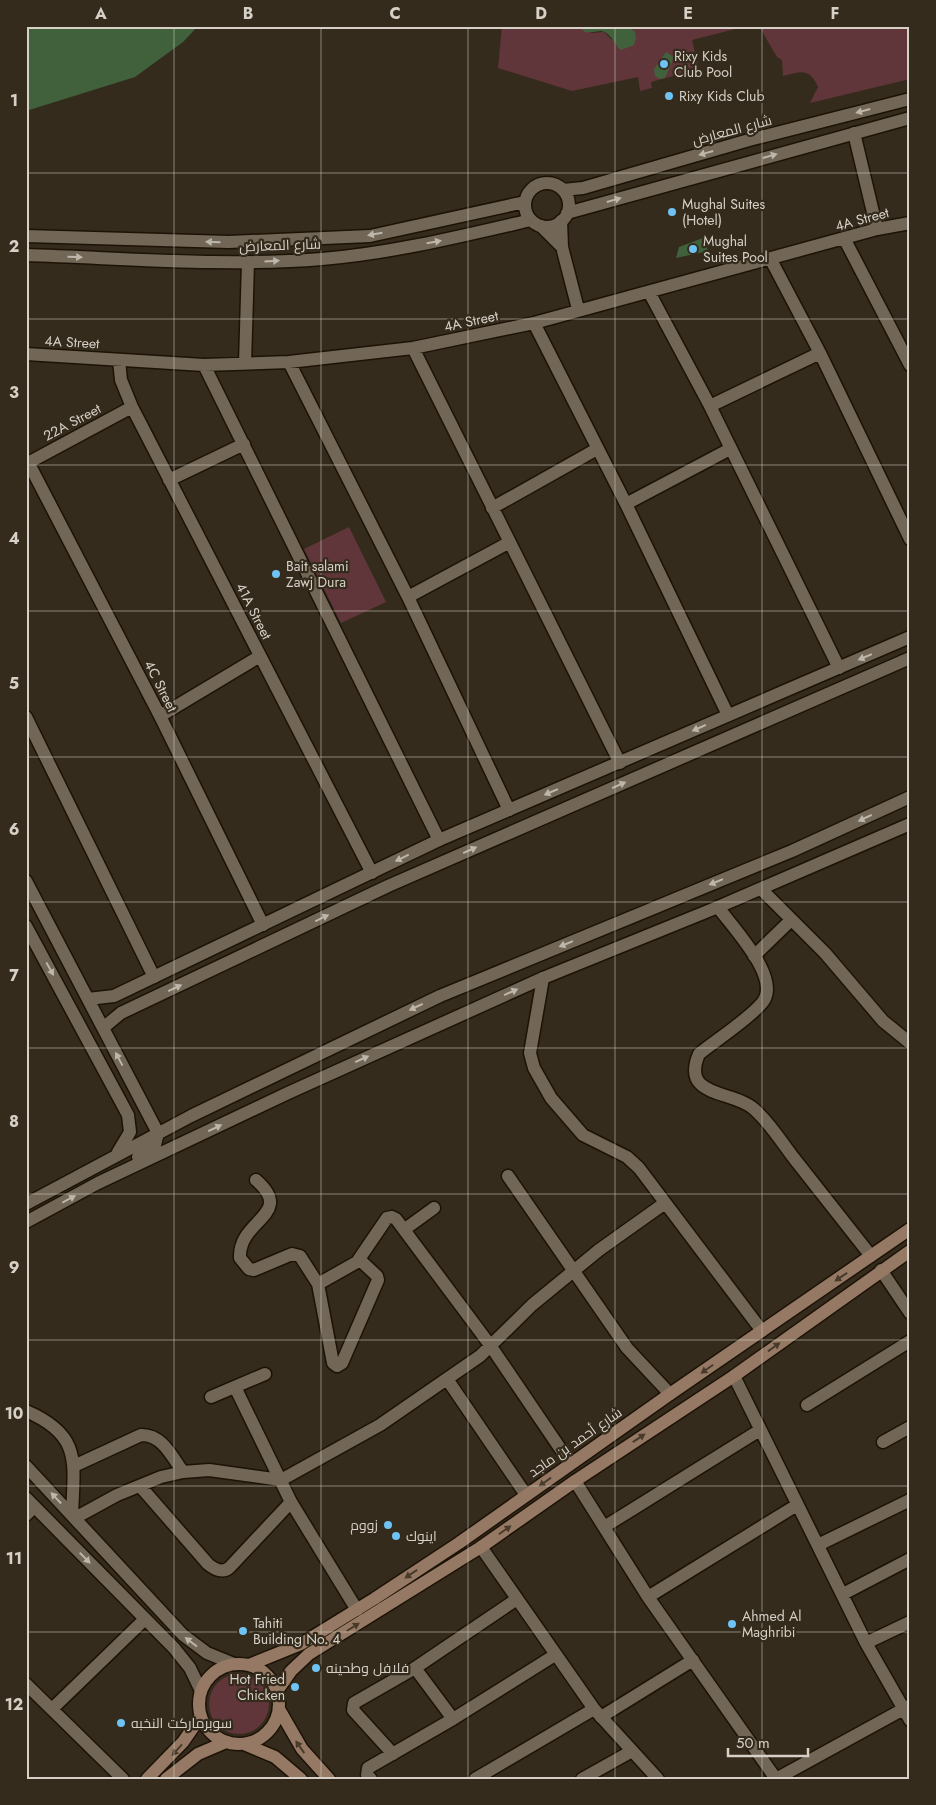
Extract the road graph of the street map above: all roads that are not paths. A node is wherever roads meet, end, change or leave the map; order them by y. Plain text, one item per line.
1 (910, 99) edge
2 (910, 118) edge
3 (854, 133) junction
4 (563, 190) junction
5 (525, 202) junction
6 (564, 217) junction
7 (536, 223) junction
8 (910, 223) edge
9 (877, 230) junction
10 (26, 236) edge
11 (845, 240) junction
12 (562, 247) junction
13 (26, 255) edge
14 (771, 260) junction
15 (248, 262) junction
16 (649, 292) junction
17 (578, 309) junction
18 (534, 323) junction
19 (413, 348) junction
20 (820, 353) junction
21 (26, 354) edge
22 (119, 360) junction
23 (289, 362) junction
24 (245, 364) junction
25 (204, 365) junction
26 (910, 365) edge
27 (710, 406) junction
28 (132, 407) junction
29 (244, 444) junction
30 (598, 449) junction
31 (730, 449) junction
32 (27, 463) edge
33 (169, 480) junction
34 (626, 504) junction
35 (492, 508) junction
36 (910, 539) edge
37 (510, 542) junction
38 (408, 598) junction
39 (910, 638) edge
40 (260, 656) junction
41 (910, 658) edge
42 (839, 668) junction
43 (728, 715) junction
44 (160, 716) junction
45 (26, 717) edge
46 (620, 763) junction
47 (910, 797) edge
48 (508, 810) junction
49 (910, 824) edge
50 (439, 840) junction
51 (372, 873) junction
52 (26, 881) edge
53 (761, 889) junction
54 (26, 891) edge
55 (718, 907) junction
56 (792, 920) junction
57 (263, 925) junction
58 (26, 926) edge
59 (754, 956) junction
60 (67, 957) junction
61 (193, 958) junction
62 (154, 976) junction
63 (543, 978) junction
64 (88, 999) junction
65 (150, 1000) junction
66 (103, 1028) junction
67 (87, 1037) junction
68 (910, 1043) edge
69 (130, 1080) junction
70 (158, 1133) junction
71 (116, 1154) junction
72 (508, 1176) dead end
73 (256, 1180) dead end
74 (98, 1183) junction
75 (665, 1203) junction
76 (26, 1204) edge
77 (434, 1208) dead end
78 (26, 1222) edge
79 (404, 1229) junction
80 (910, 1229) edge
81 (910, 1251) edge
82 (870, 1256) junction
83 (359, 1259) junction
84 (575, 1270) junction
85 (881, 1270) junction
86 (318, 1284) junction
87 (910, 1313) edge
88 (762, 1331) junction
89 (910, 1341) edge
90 (490, 1345) junction
91 (265, 1374) dead end
92 (734, 1376) junction
93 (447, 1379) junction
94 (235, 1387) junction
95 (670, 1394) junction
96 (211, 1397) dead end
97 (807, 1406) dead end
98 (26, 1411) edge
99 (910, 1427) edge
100 (760, 1430) junction
101 (883, 1442) dead end
102 (570, 1463) junction
103 (26, 1466) edge
104 (74, 1466) junction
105 (183, 1472) junction
106 (281, 1480) junction
107 (575, 1481) junction
108 (140, 1486) junction
109 (526, 1495) junction
110 (910, 1500) edge
111 (291, 1502) junction
112 (797, 1505) junction
113 (29, 1507) edge
114 (73, 1516) junction
115 (604, 1527) junction
116 (818, 1545) junction
117 (481, 1547) junction
118 (910, 1559) edge
119 (843, 1594) junction
120 (648, 1597) junction
121 (517, 1599) junction
122 (357, 1610) junction
123 (145, 1619) junction
124 (910, 1622) edge
125 (866, 1643) junction
126 (555, 1655) junction
127 (693, 1660) junction
128 (234, 1664) junction
129 (249, 1666) junction
130 (415, 1668) junction
131 (27, 1686) edge
132 (201, 1691) junction
133 (277, 1691) junction
134 (52, 1709) junction
135 (279, 1709) junction
136 (908, 1712) edge
137 (598, 1713) junction
138 (201, 1716) junction
139 (453, 1719) junction
140 (226, 1742) junction
141 (244, 1744) junction
142 (632, 1751) junction
143 (393, 1754) junction
144 (123, 1779) edge
145 (147, 1779) edge
146 (166, 1779) edge
147 (301, 1779) edge
148 (329, 1779) edge
149 (371, 1779) edge
150 (475, 1779) edge
151 (582, 1779) edge
152 (658, 1779) edge
153 (776, 1779) edge

1 -> 4 street, شارع المعارض
2 - 3 street
6 -> 3 street
3 - 9 street
4 - 5 street
4 - 6 street
5 - 7 street
5 -> 10 street, شارع المعارض
6 - 7 street
6 - 12 street
7 - 12 street
15 -> 7 street, شارع المعارض
8 - 9 street, 4A Street
9 - 11 street, 4A Street
11 - 14 street, 4A Street
11 - 26 street
12 - 17 street
13 -> 15 street, شارع المعارض
14 - 16 street, 4A Street
14 - 20 street
15 - 24 street
16 - 17 street, 4A Street
16 - 27 street
17 - 18 street, 4A Street
18 - 19 street, 4A Street
18 - 30 street
19 - 23 street, 4A Street
19 - 35 street
20 - 27 street
20 - 36 street
21 - 22 street, 4A Street
22 - 25 street, 4A Street
22 - 28 street, 41A Street
23 - 24 street, 4A Street
23 - 38 street
24 - 25 street, 4A Street
25 - 29 street
27 - 31 street
28 - 32 street, 22A Street
28 - 33 street, 41A Street
29 - 33 street
29 - 50 street
30 - 34 street
30 - 35 street
31 - 34 street
31 - 42 street
32 - 44 street, 4C Street
33 - 40 street, 41A Street
34 - 43 street
35 - 37 street
37 - 38 street
37 - 46 street
38 - 48 street
39 -> 42 street
40 - 44 street
40 - 51 street, 41A Street
65 -> 41 street
42 - 43 street
43 -> 46 street
44 - 57 street, 4C Street
45 - 62 street
46 -> 48 street
47 -> 70 street
48 - 50 street
49 - 53 street
50 -> 51 street
51 - 57 street
52 - 60 street
53 - 55 street
53 - 56 street
54 - 60 street
55 - 59 street
55 - 63 street
56 - 59 street
56 - 68 street
57 - 61 street
58 -> 67 street
59 - 82 street
60 - 64 street
61 - 62 street
61 - 65 street
62 - 64 street
74 -> 63 street
63 - 75 street
64 - 66 street
65 - 66 street
69 -> 66 street
67 - 69 street
67 - 71 street
69 - 70 street
70 - 71 street
70 - 74 street
71 - 76 street
72 - 84 street
73 - 86 street
78 -> 74 street
75 - 84 street
75 - 88 street
77 - 79 street
79 - 83 street
79 - 90 street
80 - 82 main road, شارع أحمد بن ماجد
81 - 85 main road
82 -> 88 main road, شارع أحمد بن ماجد
83 - 86 street
83 - 86 street
84 - 90 street
84 - 95 street
85 - 87 street
92 -> 85 main road
88 -> 95 main road, شارع أحمد بن ماجد
89 - 97 street
90 - 93 street
90 - 102 street
91 - 94 street
92 - 100 street
107 -> 92 main road
93 - 106 street
93 - 109 street
94 - 96 street
94 - 106 street
95 - 102 main road, شارع أحمد بن ماجد
98 - 104 street
99 - 101 street
100 - 112 street
100 - 115 street
102 -> 109 main road, شارع أحمد بن ماجد
114 -> 103 street
104 - 105 street
104 - 114 street
105 - 106 street
105 - 108 street
106 - 111 street
107 - 115 street
117 -> 107 main road
108 - 111 street
108 - 114 street
109 -> 122 main road, شارع أحمد بن ماجد
110 - 116 street
111 - 122 street
112 - 116 street
112 - 120 street
113 -> 123 street
128 -> 114 street
115 - 120 street
116 - 119 street
117 - 121 street
133 -> 117 main road
118 - 119 street
119 - 125 street
120 - 127 street
121 - 126 street
121 - 130 street
122 - 129 main road, شارع أحمد بن ماجد
123 - 132 street
123 - 134 street
124 - 125 street
125 - 136 street
126 - 137 street
126 - 139 street
127 - 137 street
127 - 153 street
128 - 129 main road
128 - 132 main road
129 - 133 main road
130 - 139 street
130 - 143 street
131 - 134 street
132 - 138 main road
133 - 135 main road
134 - 144 street
135 - 141 main road
148 -> 135 main road
136 - 153 street
137 - 142 street
137 - 150 street
138 - 140 main road
138 -> 145 main road
139 - 143 street
140 - 141 main road
140 - 146 main road
141 - 147 main road
142 - 151 street
142 - 152 street
143 - 149 street

